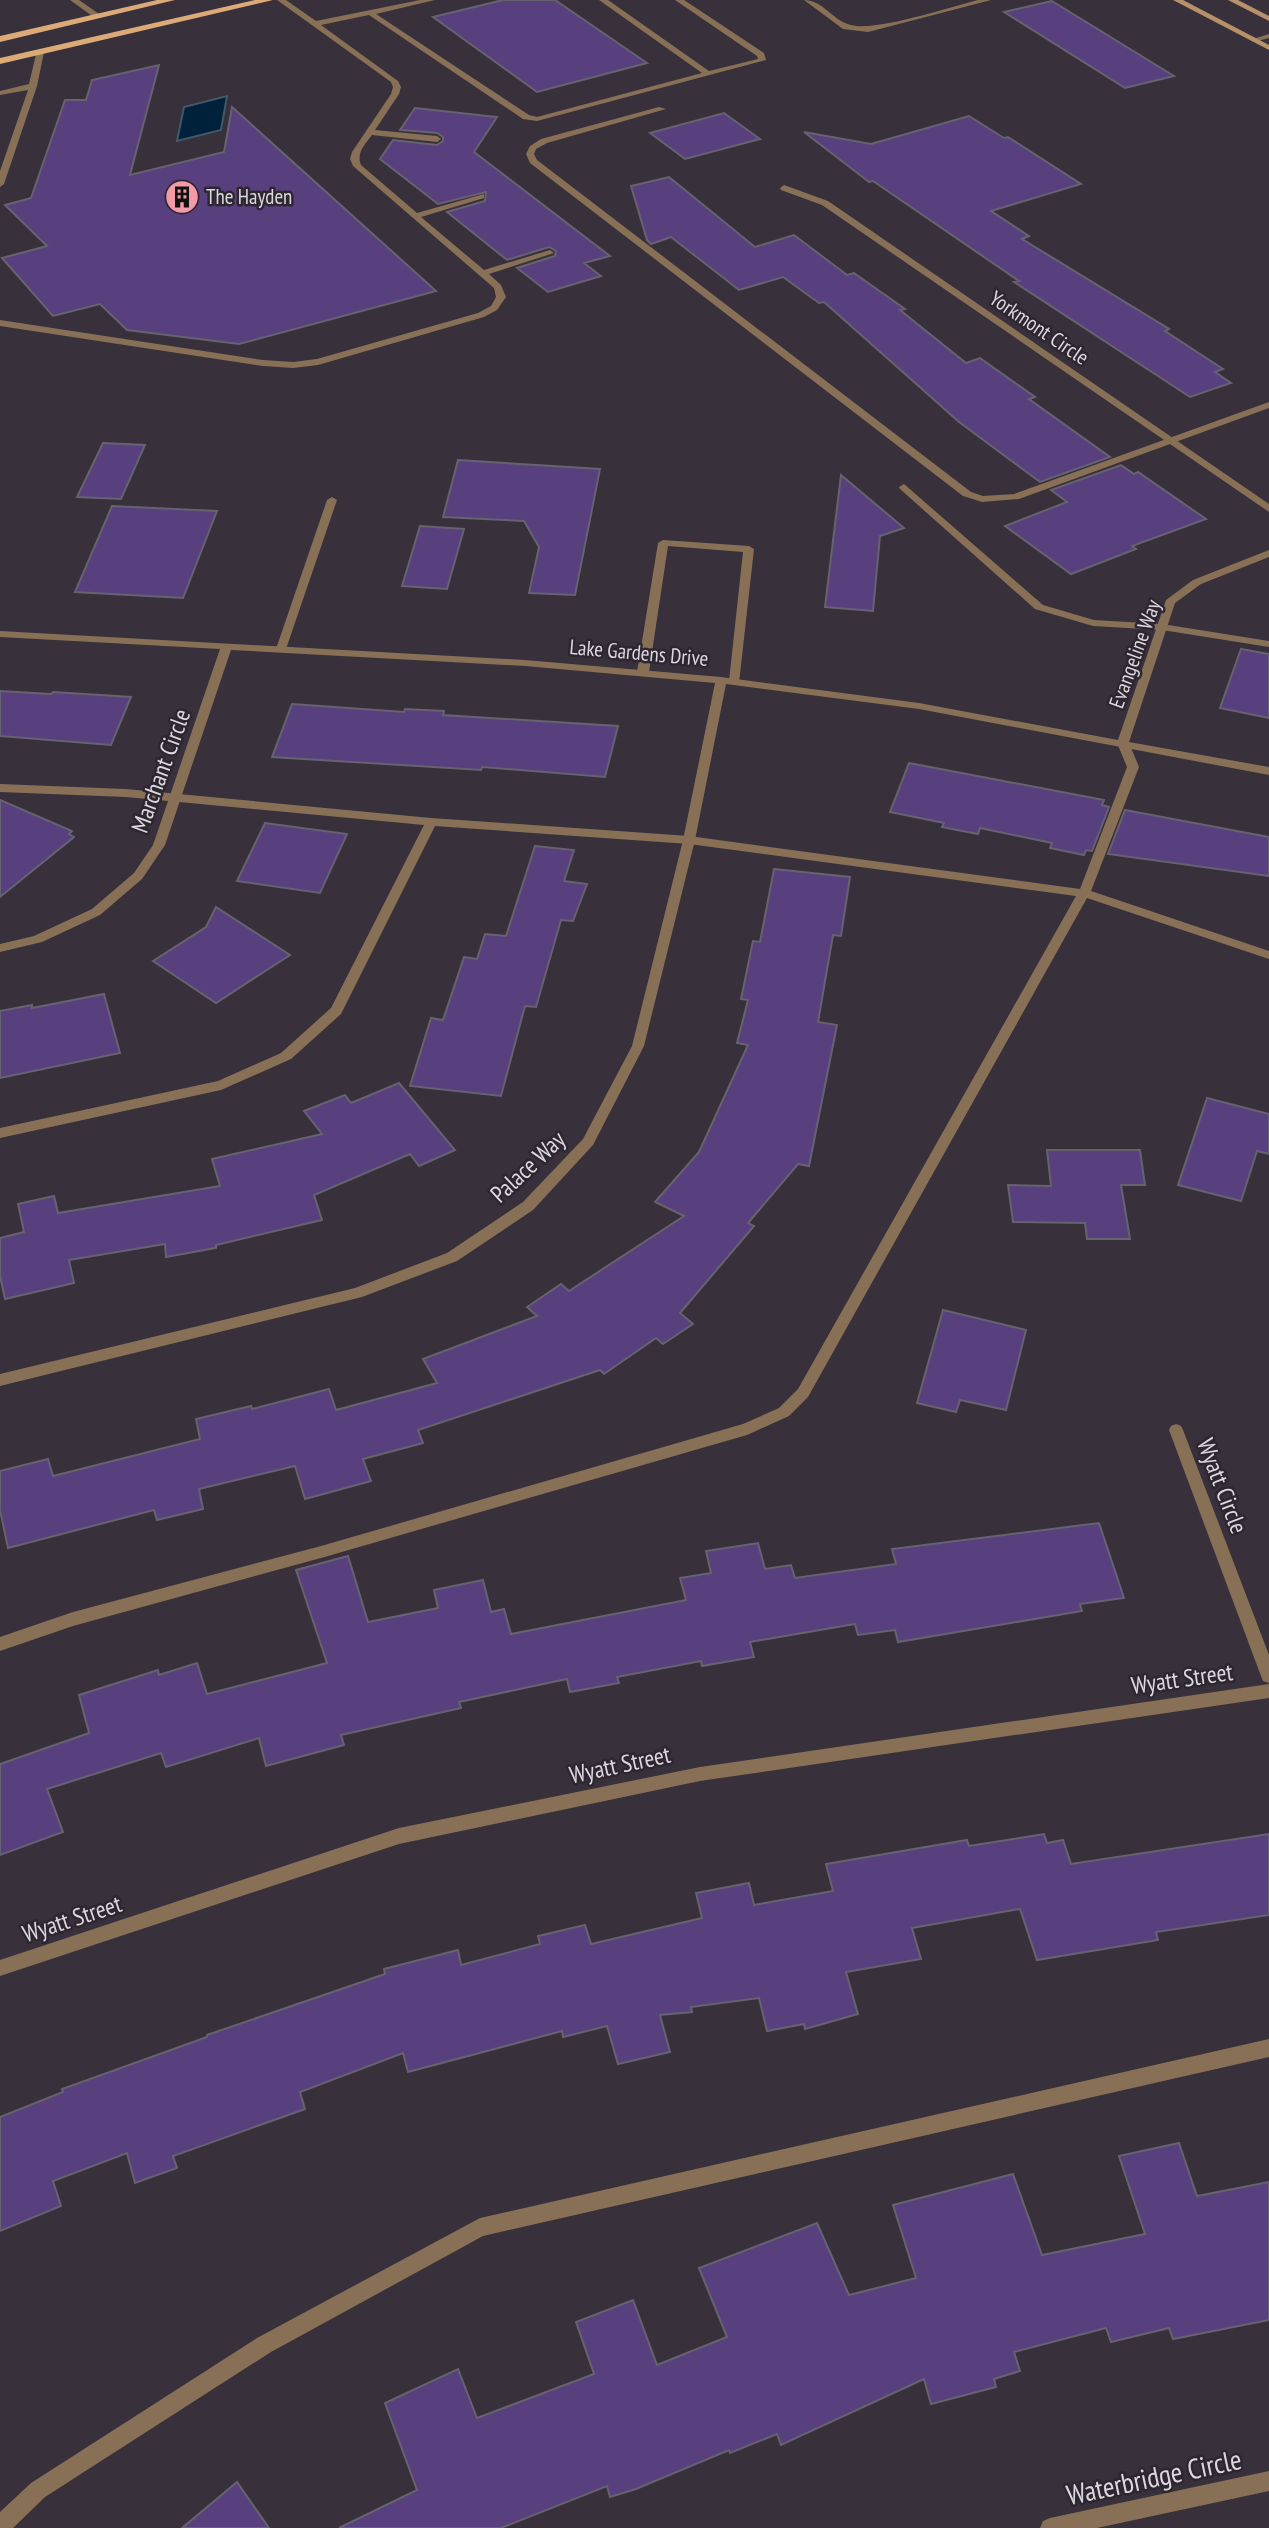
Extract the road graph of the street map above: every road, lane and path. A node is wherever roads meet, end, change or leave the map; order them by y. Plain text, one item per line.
1 (74, 0) edge
2 (170, 0) edge
3 (268, 0) edge
4 (281, 0) edge
5 (431, 0) edge
6 (603, 0) edge
7 (679, 0) edge
8 (808, 0) edge
9 (987, 0) edge
10 (1177, 0) edge
11 (1232, 0) edge
12 (372, 14) junction
13 (98, 16) junction
14 (1269, 19) edge
15 (314, 24) junction
16 (1269, 36) edge
17 (0, 39) edge
18 (1254, 40) junction
19 (1269, 48) edge
20 (40, 52) junction
21 (0, 61) edge
22 (708, 74) junction
23 (33, 86) junction
24 (0, 93) edge
25 (662, 109) dead end
26 (369, 132) junction
27 (437, 139) dead end
28 (0, 184) edge
29 (784, 188) dead end
30 (481, 196) dead end
31 (415, 215) junction
32 (550, 253) dead end
33 (482, 273) junction
34 (0, 323) edge
35 (1269, 405) edge
36 (1171, 439) junction
37 (904, 487) dead end
38 (332, 500) dead end
39 (1269, 509) edge
40 (1269, 553) edge
41 (1162, 627) junction
42 (0, 634) edge
43 (1269, 644) edge
44 (227, 646) junction
45 (281, 649) junction
46 (643, 672) junction
47 (728, 680) junction
48 (1124, 743) junction
49 (1269, 771) edge
50 (0, 788) edge
51 (177, 797) junction
52 (431, 822) junction
53 (689, 840) junction
54 (1084, 893) junction
55 (0, 948) edge
56 (1269, 955) edge
57 (0, 1133) edge
58 (0, 1380) edge
59 (1176, 1430) dead end
60 (0, 1644) edge
61 (1269, 1676) edge
62 (1269, 1691) edge
63 (0, 1968) edge
64 (1269, 2048) edge
65 (1269, 2482) edge
66 (0, 2526) edge
67 (1050, 2528) edge

1 - 13 street
2 - 13 main road
3 - 20 main road
4 - 15 street
5 - 12 street
6 - 22 street
7 - 22 street
8 - 9 street
10 - 18 main road
11 - 14 main road
12 - 15 street
12 - 22 street
13 - 17 main road
15 - 26 street
16 - 18 street
18 - 19 main road
20 - 21 main road
20 - 23 street
23 - 24 street
23 - 28 street
25 - 36 street
26 - 27 street
26 - 31 street
29 - 36 street, Yorkmont Circle
30 - 31 street
31 - 33 street
32 - 33 street
33 - 34 street
35 - 36 street
36 - 39 street, Yorkmont Circle
37 - 41 street
38 - 45 street
40 - 41 street, Evangeline Way
41 - 43 street
41 - 48 street, Evangeline Way
42 - 44 street, Lake Gardens Drive
44 - 45 street, Lake Gardens Drive
44 - 51 street, Marchant Circle
45 - 46 street, Lake Gardens Drive
46 - 47 street, Lake Gardens Drive
46 - 47 street, Palace Way
47 - 48 street, Lake Gardens Drive
47 - 53 street, Palace Way
48 - 49 street, Lake Gardens Drive
48 - 54 street
50 - 51 street
51 - 52 street
51 - 55 street, Marchant Circle
52 - 53 street
52 - 57 street
53 - 54 street
53 - 58 street, Palace Way
54 - 56 street
54 - 60 street
59 - 61 street, Wyatt Circle
62 - 63 street, Wyatt Street
64 - 66 street
65 - 67 street, Waterbridge Circle

